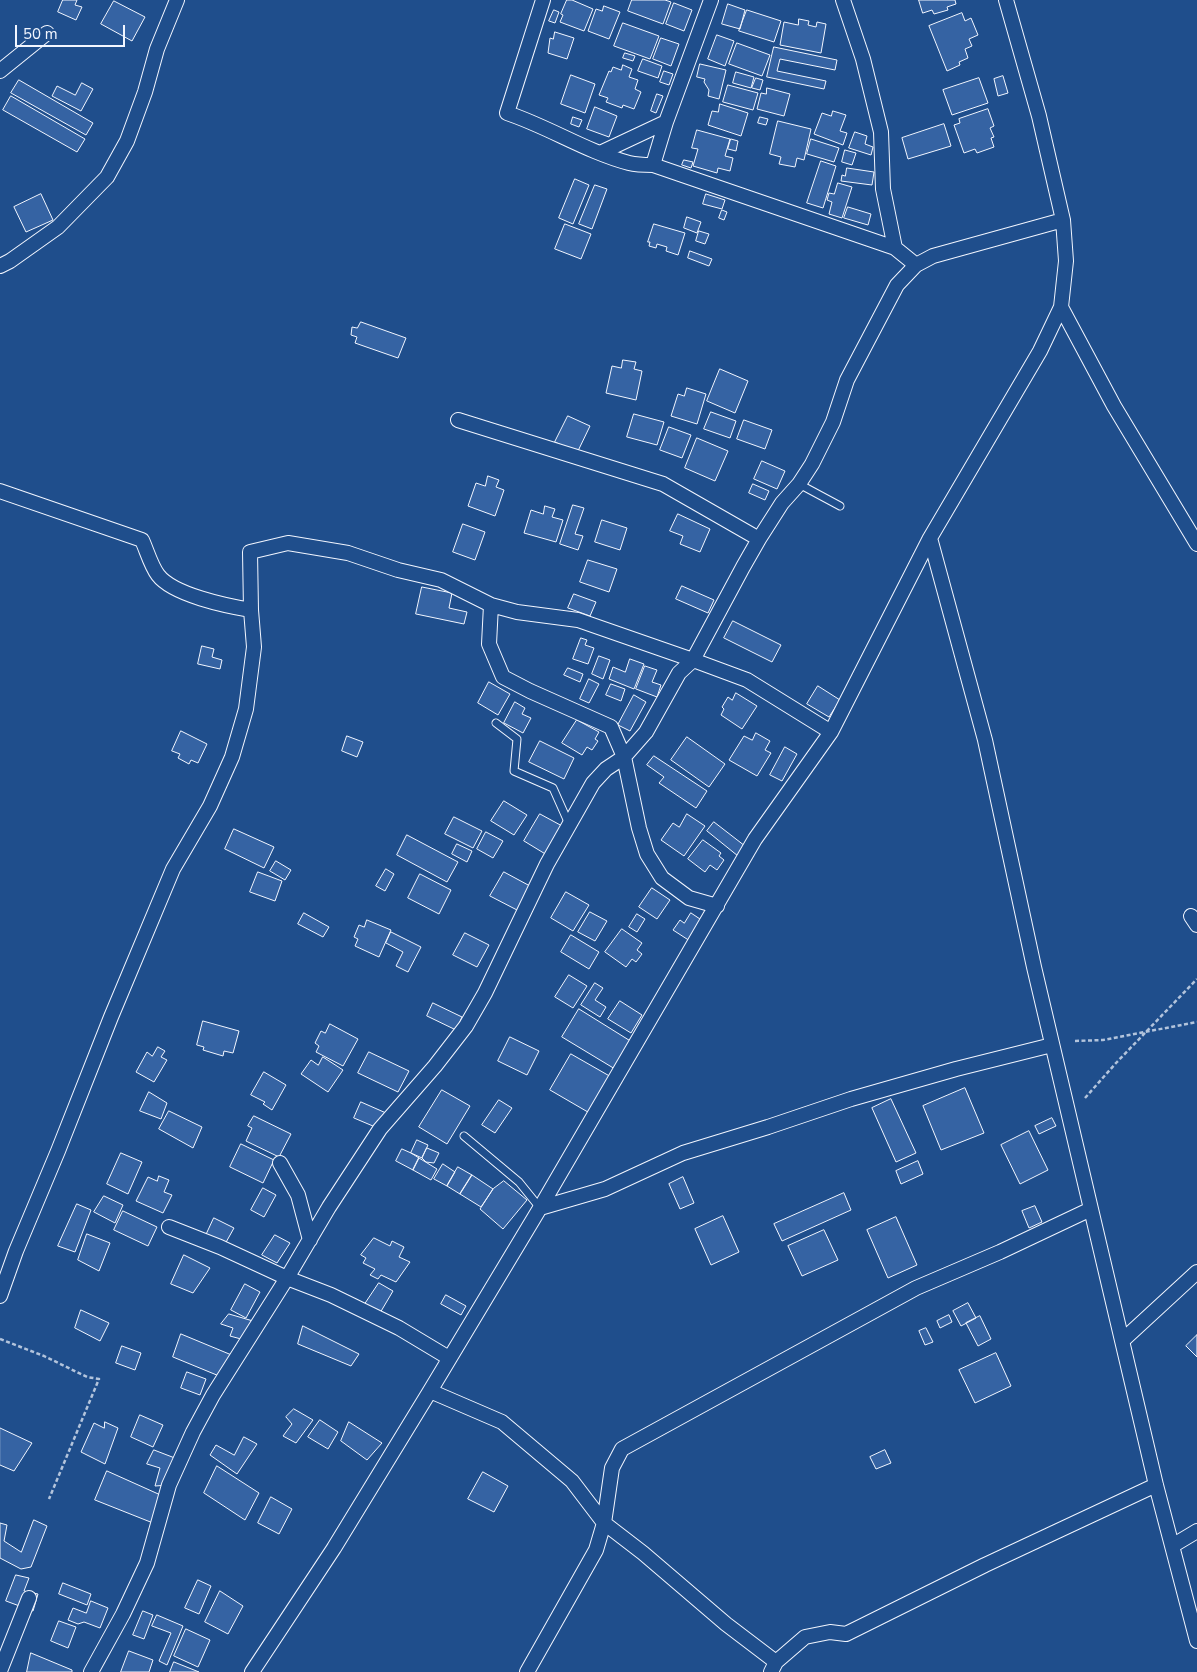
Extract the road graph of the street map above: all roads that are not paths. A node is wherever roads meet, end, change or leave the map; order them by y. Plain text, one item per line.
1 (178, 0) edge
2 (543, 0) edge
3 (711, 0) edge
4 (843, 0) edge
5 (1006, 0) edge
6 (47, 33) dead end
7 (0, 71) edge
8 (666, 122) junction
9 (600, 153) junction
10 (653, 165) junction
11 (1063, 220) junction
12 (895, 248) junction
13 (916, 265) junction
14 (0, 266) edge
15 (1061, 307) junction
16 (458, 420) dead end
17 (799, 484) junction
18 (0, 491) edge
19 (840, 506) dead end
20 (930, 538) junction
21 (759, 539) junction
22 (1197, 544) edge
23 (491, 605) junction
24 (251, 610) junction
25 (693, 660) junction
26 (496, 723) dead end
27 (831, 732) junction
28 (624, 757) junction
29 (569, 824) junction
30 (717, 906) junction
31 (1052, 1045) junction
32 (464, 1136) dead end
33 (280, 1163) dead end
34 (540, 1208) junction
35 (1091, 1209) junction
36 (169, 1227) dead end
37 (310, 1240) junction
38 (1197, 1272) edge
39 (287, 1278) junction
40 (0, 1296) edge
41 (1123, 1340) junction
42 (450, 1358) junction
43 (430, 1391) junction
44 (1156, 1484) junction
45 (604, 1523) junction
46 (1197, 1531) edge
47 (1172, 1546) junction
48 (29, 1598) dead end
49 (1197, 1641) edge
50 (774, 1667) edge
51 (0, 1671) edge
52 (91, 1672) edge
53 (252, 1672) edge
54 (526, 1672) edge

1 - 14 street
2 - 9 street
3 - 8 street
4 - 12 street
5 - 11 street
6 - 7 street
8 - 9 street
8 - 10 street
9 - 10 street
10 - 12 street
11 - 13 street
11 - 15 street
12 - 13 street
13 - 17 street
15 - 20 street
15 - 22 street
16 - 21 street
17 - 19 lane
17 - 21 street
18 - 24 street
20 - 27 street
20 - 31 street
21 - 25 street
23 - 24 street
23 - 25 street
23 - 28 street
24 - 40 street
25 - 27 street
25 - 28 street
26 - 29 lane
27 - 30 street
28 - 29 street
28 - 30 street
29 - 37 street
30 - 34 street
31 - 34 street
31 - 35 street
32 - 34 lane
33 - 37 street
34 - 42 street
35 - 41 street
35 - 45 street
36 - 39 street
37 - 39 street
38 - 41 street
39 - 42 street
39 - 52 street
41 - 44 street
42 - 43 street
43 - 45 street
43 - 53 street
44 - 47 street
44 - 50 street
45 - 50 street
45 - 54 street
46 - 47 street
47 - 49 street
48 - 51 street

